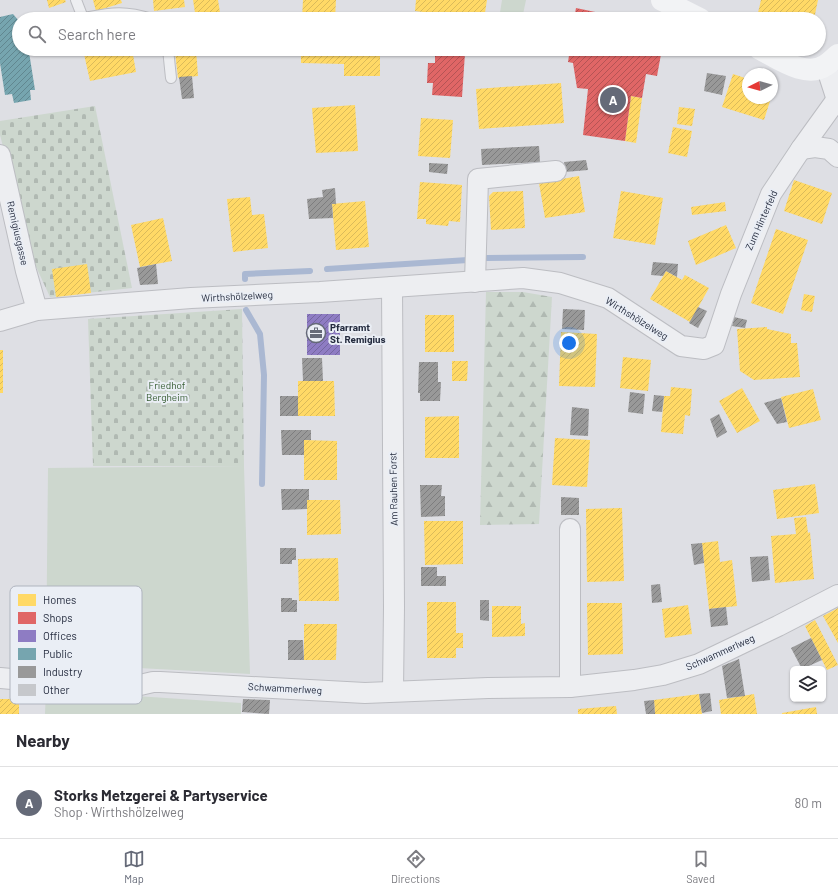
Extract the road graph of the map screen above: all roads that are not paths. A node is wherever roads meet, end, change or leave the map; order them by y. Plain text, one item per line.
1 (76, 0) edge
2 (662, 0) edge
3 (81, 12) edge
4 (686, 12) edge
5 (168, 56) edge
6 (774, 56) edge
7 (832, 60) edge
8 (170, 78) dead end
9 (838, 101) edge
10 (801, 149) junction
11 (0, 155) edge
12 (838, 157) edge
13 (556, 171) dead end
14 (475, 282) junction
15 (392, 287) junction
16 (37, 310) junction
17 (0, 321) edge
18 (704, 349) joint
19 (570, 529) dead end
20 (838, 595) edge
21 (0, 678) edge
22 (10, 679) edge
23 (142, 685) edge
24 (570, 686) junction
25 (393, 691) junction

1 - 3 lane
2 - 4 street
5 - 8 lane
6 - 7 street
7 - 9 street
9 - 10 street, Zum Hinterfeld
10 - 12 street
10 - 18 street, Zum Hinterfeld
11 - 16 street, Remigiusgasse
13 - 14 street
14 - 15 street, Wirthshölzelweg
14 - 18 street, Wirthshölzelweg
15 - 16 street, Wirthshölzelweg
15 - 25 street, Am Rauhen Forst
16 - 17 street, Wirthshölzelweg
19 - 24 street
20 - 24 street, Schwammerlweg
21 - 22 street, Schwammerlweg
23 - 25 street, Schwammerlweg
24 - 25 street, Schwammerlweg

